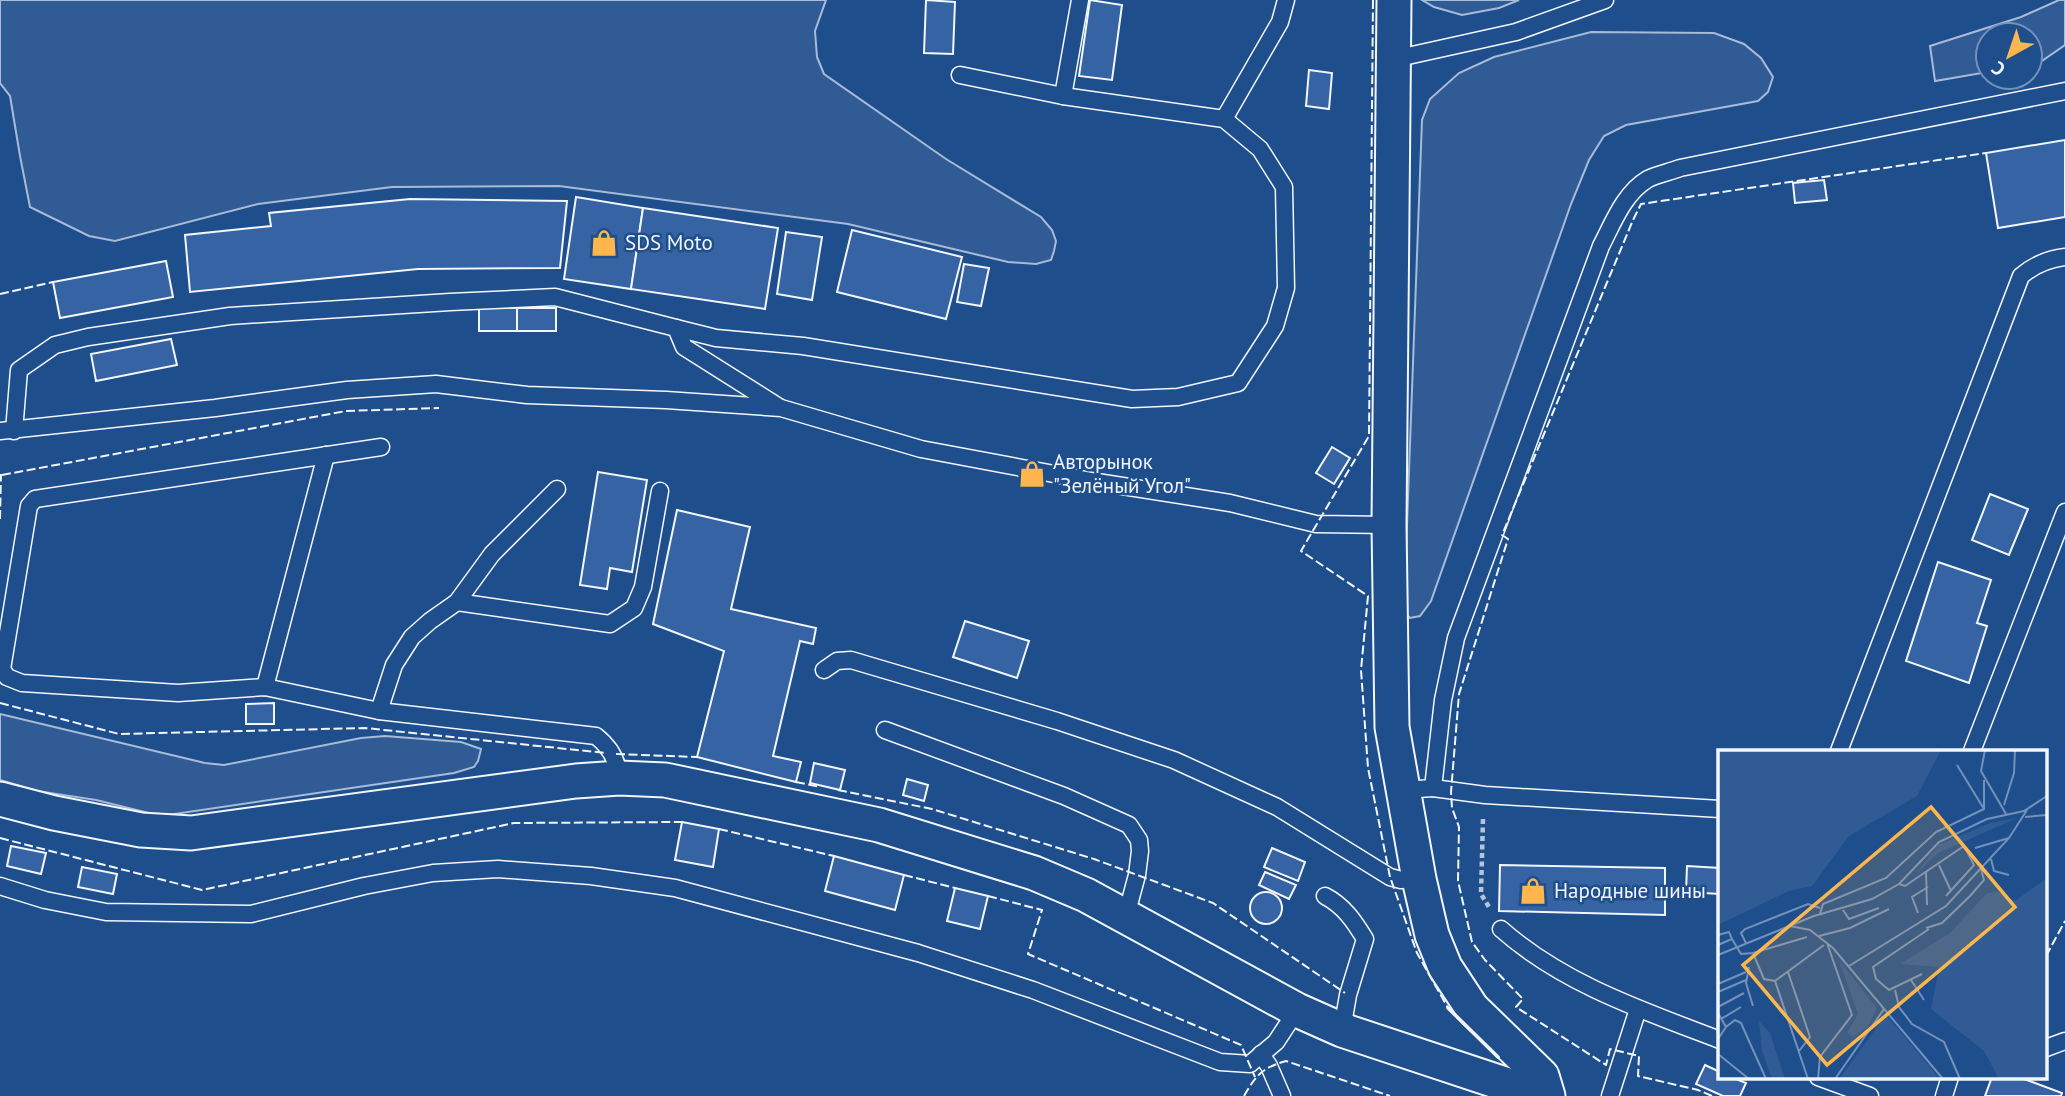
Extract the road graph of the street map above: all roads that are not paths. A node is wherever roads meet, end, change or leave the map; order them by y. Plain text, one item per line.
1 (1080, 0) edge
2 (1286, 0) edge
3 (1394, 0) edge
4 (1605, 0) edge
5 (1394, 59) junction
6 (960, 75) dead end
7 (2065, 91) edge
8 (1063, 96) junction
9 (1224, 119) junction
10 (2065, 257) edge
11 (676, 328) junction
12 (782, 408) junction
13 (7, 431) edge
14 (381, 447) dead end
15 (327, 455) junction
16 (557, 489) dead end
17 (660, 491) dead end
18 (2065, 512) edge
19 (1389, 525) junction
20 (457, 602) junction
21 (824, 670) dead end
22 (265, 687) junction
23 (379, 711) junction
24 (885, 730) dead end
25 (1839, 750) edge
26 (1972, 750) edge
27 (619, 778) junction
28 (1418, 789) junction
29 (0, 799) edge
30 (1718, 809) edge
31 (1419, 879) junction
32 (0, 886) edge
33 (1325, 896) dead end
34 (1126, 916) junction
35 (1501, 929) dead end
36 (1638, 1009) junction
37 (1297, 1010) junction
38 (1342, 1030) junction
39 (1718, 1039) edge
40 (2065, 1041) edge
41 (2048, 1047) edge
42 (1261, 1054) junction
43 (1821, 1078) edge
44 (1950, 1078) edge
45 (1282, 1096) edge
46 (1541, 1096) edge
47 (1548, 1096) edge
48 (1610, 1096) edge
49 (1870, 1096) edge
50 (1944, 1096) edge

1 - 8 lane
2 - 9 lane
3 - 5 street
4 - 5 lane
5 - 19 street
6 - 8 lane
7 - 28 lane
8 - 9 lane
9 - 11 lane
10 - 25 lane
11 - 12 lane
11 - 13 lane
12 - 13 lane
12 - 19 lane
14 - 15 lane
15 - 22 lane
15 - 22 lane
16 - 20 lane
17 - 20 lane
18 - 26 lane
19 - 28 street
20 - 23 lane
21 - 31 lane
22 - 23 lane
23 - 27 lane
24 - 34 lane
27 - 29 street
27 - 34 street
28 - 30 lane
28 - 31 street
31 - 47 street
32 - 42 lane
33 - 38 lane
34 - 37 street
35 - 36 lane
36 - 39 lane
36 - 48 lane
37 - 38 street
37 - 42 lane
38 - 46 street
40 - 41 lane
42 - 45 lane
43 - 49 lane
44 - 50 lane

